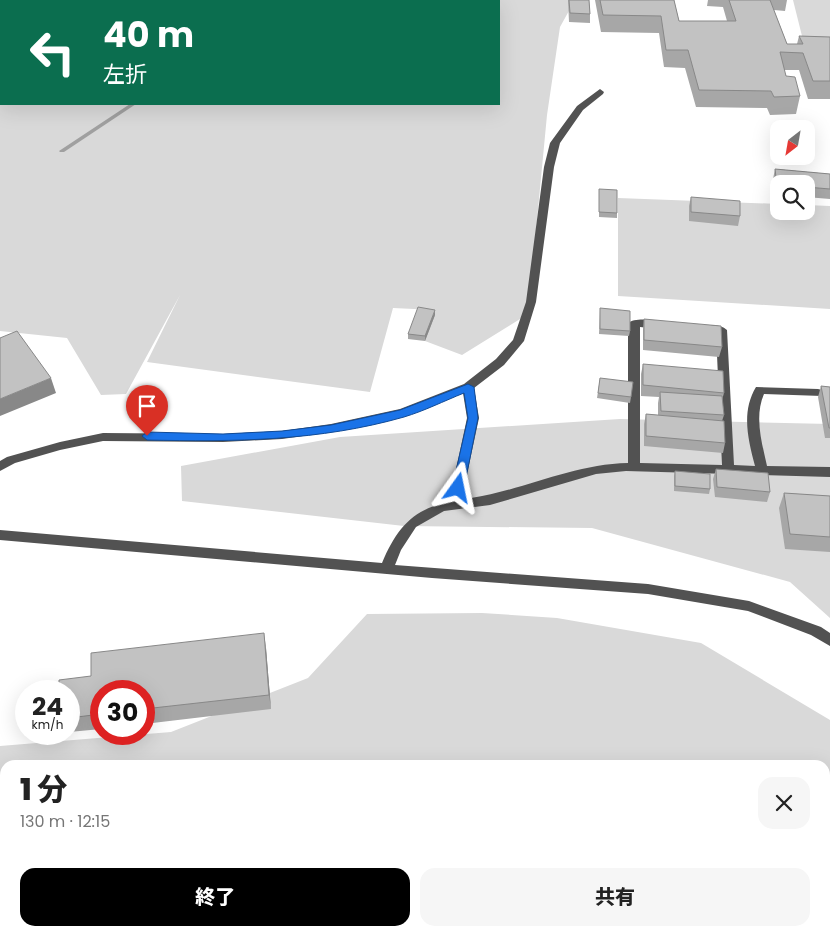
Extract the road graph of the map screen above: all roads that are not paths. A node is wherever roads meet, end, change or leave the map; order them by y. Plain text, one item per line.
1 (600, 92) dead end
2 (673, 326) edge
3 (692, 328) edge
4 (468, 387) junction
5 (818, 393) dead end
6 (0, 467) edge
7 (634, 467) junction
8 (728, 469) junction
9 (762, 470) junction
10 (830, 472) edge
11 (467, 503) junction
12 (0, 536) edge
13 (387, 568) junction
14 (830, 640) edge

1 - 4 street
2 - 7 street
3 - 8 street
4 - 6 street
4 - 11 street
5 - 9 street
7 - 8 street
7 - 11 street
8 - 9 street
9 - 10 street
11 - 13 street
12 - 13 street
13 - 14 street

